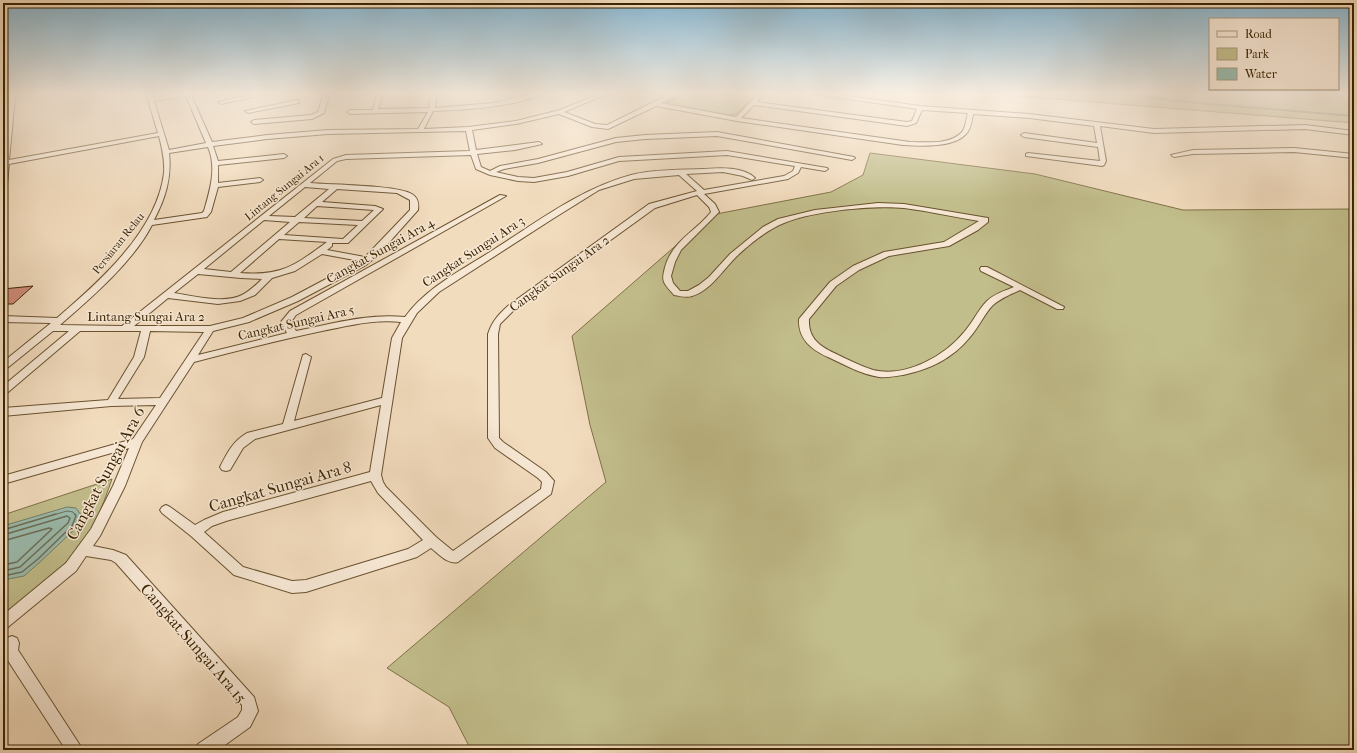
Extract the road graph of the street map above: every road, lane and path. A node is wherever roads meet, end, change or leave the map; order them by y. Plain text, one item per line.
1 (10, 128) edge
2 (204, 128) edge
3 (267, 128) edge
4 (422, 128) edge
5 (476, 128) edge
6 (798, 128) edge
7 (967, 128) edge
8 (1098, 128) edge
9 (1131, 128) edge
10 (1262, 128) edge
11 (1314, 128) edge
12 (469, 129) junction
13 (160, 130) joint
14 (259, 130) junction
15 (420, 131) junction
16 (1354, 133) edge
17 (1024, 135) dead end
18 (139, 138) junction
19 (864, 138) junction
20 (164, 142) junction
21 (210, 144) junction
22 (539, 144) dead end
23 (1100, 145) junction
24 (860, 146) dead end
25 (166, 152) junction
26 (474, 154) junction
27 (1028, 155) dead end
28 (1174, 155) dead end
29 (284, 156) dead end
30 (1354, 156) edge
31 (852, 158) dead end
32 (7, 162) junction
33 (215, 163) junction
34 (798, 165) junction
35 (825, 169) dead end
36 (490, 172) junction
37 (680, 172) junction
38 (752, 178) dead end
39 (260, 180) dead end
40 (215, 185) junction
41 (303, 185) junction
42 (335, 187) junction
43 (701, 192) junction
44 (3, 194) edge
45 (502, 196) dead end
46 (316, 204) junction
47 (263, 218) junction
48 (298, 220) junction
49 (151, 223) junction
50 (364, 223) junction
51 (277, 237) junction
52 (329, 244) dead end
53 (320, 251) junction
54 (366, 260) junction
55 (984, 268) dead end
56 (196, 272) junction
57 (234, 274) junction
58 (269, 276) junction
59 (1021, 287) junction
60 (167, 296) junction
61 (81, 301) junction
62 (1060, 307) dead end
63 (3, 319) edge
64 (36, 320) junction
65 (407, 320) junction
66 (60, 321) junction
67 (51, 328) junction
68 (75, 329) junction
69 (124, 329) junction
70 (210, 329) junction
71 (146, 330) junction
72 (293, 335) junction
73 (306, 357) dead end
74 (190, 360) junction
75 (3, 367) edge
76 (3, 391) edge
77 (387, 400) junction
78 (164, 401) junction
79 (111, 403) junction
80 (3, 412) edge
81 (288, 425) junction
82 (137, 442) junction
83 (226, 467) dead end
84 (375, 475) junction
85 (3, 480) edge
86 (166, 510) dead end
87 (195, 532) junction
88 (432, 541) junction
89 (83, 550) junction
90 (3, 623) edge
91 (12, 643) dead end
92 (75, 750) edge
93 (204, 750) edge

1 - 32 street
2 - 21 street
3 - 14 street
4 - 15 street
5 - 12 street
6 - 19 street
7 - 19 street
8 - 23 street
9 - 10 street
11 - 16 street
12 - 15 street
12 - 26 street
13 - 18 street
13 - 20 street, Persiaran Relau
14 - 15 street
14 - 21 street
17 - 23 street
18 - 20 street
18 - 32 street
19 - 24 street
20 - 25 street, Persiaran Relau
21 - 25 street
21 - 33 street
22 - 26 street, Lintang Sungai Ara 1
23 - 27 street
25 - 49 street, Persiaran Relau
26 - 36 street
26 - 41 street, Lintang Sungai Ara 1
28 - 30 street
29 - 33 street
31 - 36 street
32 - 44 street
33 - 40 street
34 - 35 street
34 - 36 street
34 - 43 street, Cangkat Sungai Ara 2
37 - 38 street, Cangkat Sungai Ara 3
37 - 43 street
37 - 65 street, Cangkat Sungai Ara 3
39 - 40 street
40 - 49 street
41 - 42 street, Lintang Sungai Ara 2
41 - 47 street, Lintang Sungai Ara 1
42 - 46 street
42 - 54 street, Lintang Sungai Ara 2
43 - 59 street
43 - 88 street, Cangkat Sungai Ara 2
45 - 72 street, Cangkat Sungai Ara 4
46 - 48 street
46 - 50 street
47 - 48 street
47 - 56 street, Lintang Sungai Ara 1
48 - 50 street
48 - 51 street
49 - 61 street, Persiaran Relau
50 - 51 street
51 - 57 street
52 - 53 street
53 - 54 street
53 - 58 street
54 - 70 street, Lintang Sungai Ara 2
55 - 59 street
56 - 57 street
56 - 60 street, Lintang Sungai Ara 1
57 - 58 street
58 - 60 street
59 - 62 street
60 - 69 street, Lintang Sungai Ara 1
61 - 64 street
61 - 66 street, Persiaran Relau
61 - 68 street
63 - 64 street
64 - 66 street
65 - 72 street, Cangkat Sungai Ara 5
65 - 77 street, Cangkat Sungai Ara 3
66 - 67 street, Persiaran Relau
67 - 68 street, Lintang Sungai Ara 2
67 - 75 street, Persiaran Relau
68 - 69 street, Lintang Sungai Ara 2
68 - 76 street
69 - 71 street, Lintang Sungai Ara 2
70 - 71 street, Lintang Sungai Ara 2
70 - 74 street, Cangkat Sungai Ara 6
71 - 79 street
72 - 74 street, Cangkat Sungai Ara 5
73 - 81 street
74 - 78 street, Cangkat Sungai Ara 6
77 - 81 street
77 - 84 street, Cangkat Sungai Ara 3
78 - 79 street, Cangkat Sungai Ara 6
78 - 82 street, Cangkat Sungai Ara 6
79 - 80 street, Cangkat Sungai Ara 6
81 - 83 street
82 - 85 street
82 - 89 street, Cangkat Sungai Ara 6
84 - 87 street, Cangkat Sungai Ara 8
84 - 88 street
86 - 87 street
87 - 88 street
89 - 90 street, Cangkat Sungai Ara 6
89 - 93 street, Cangkat Sungai Ara 15
91 - 92 street

